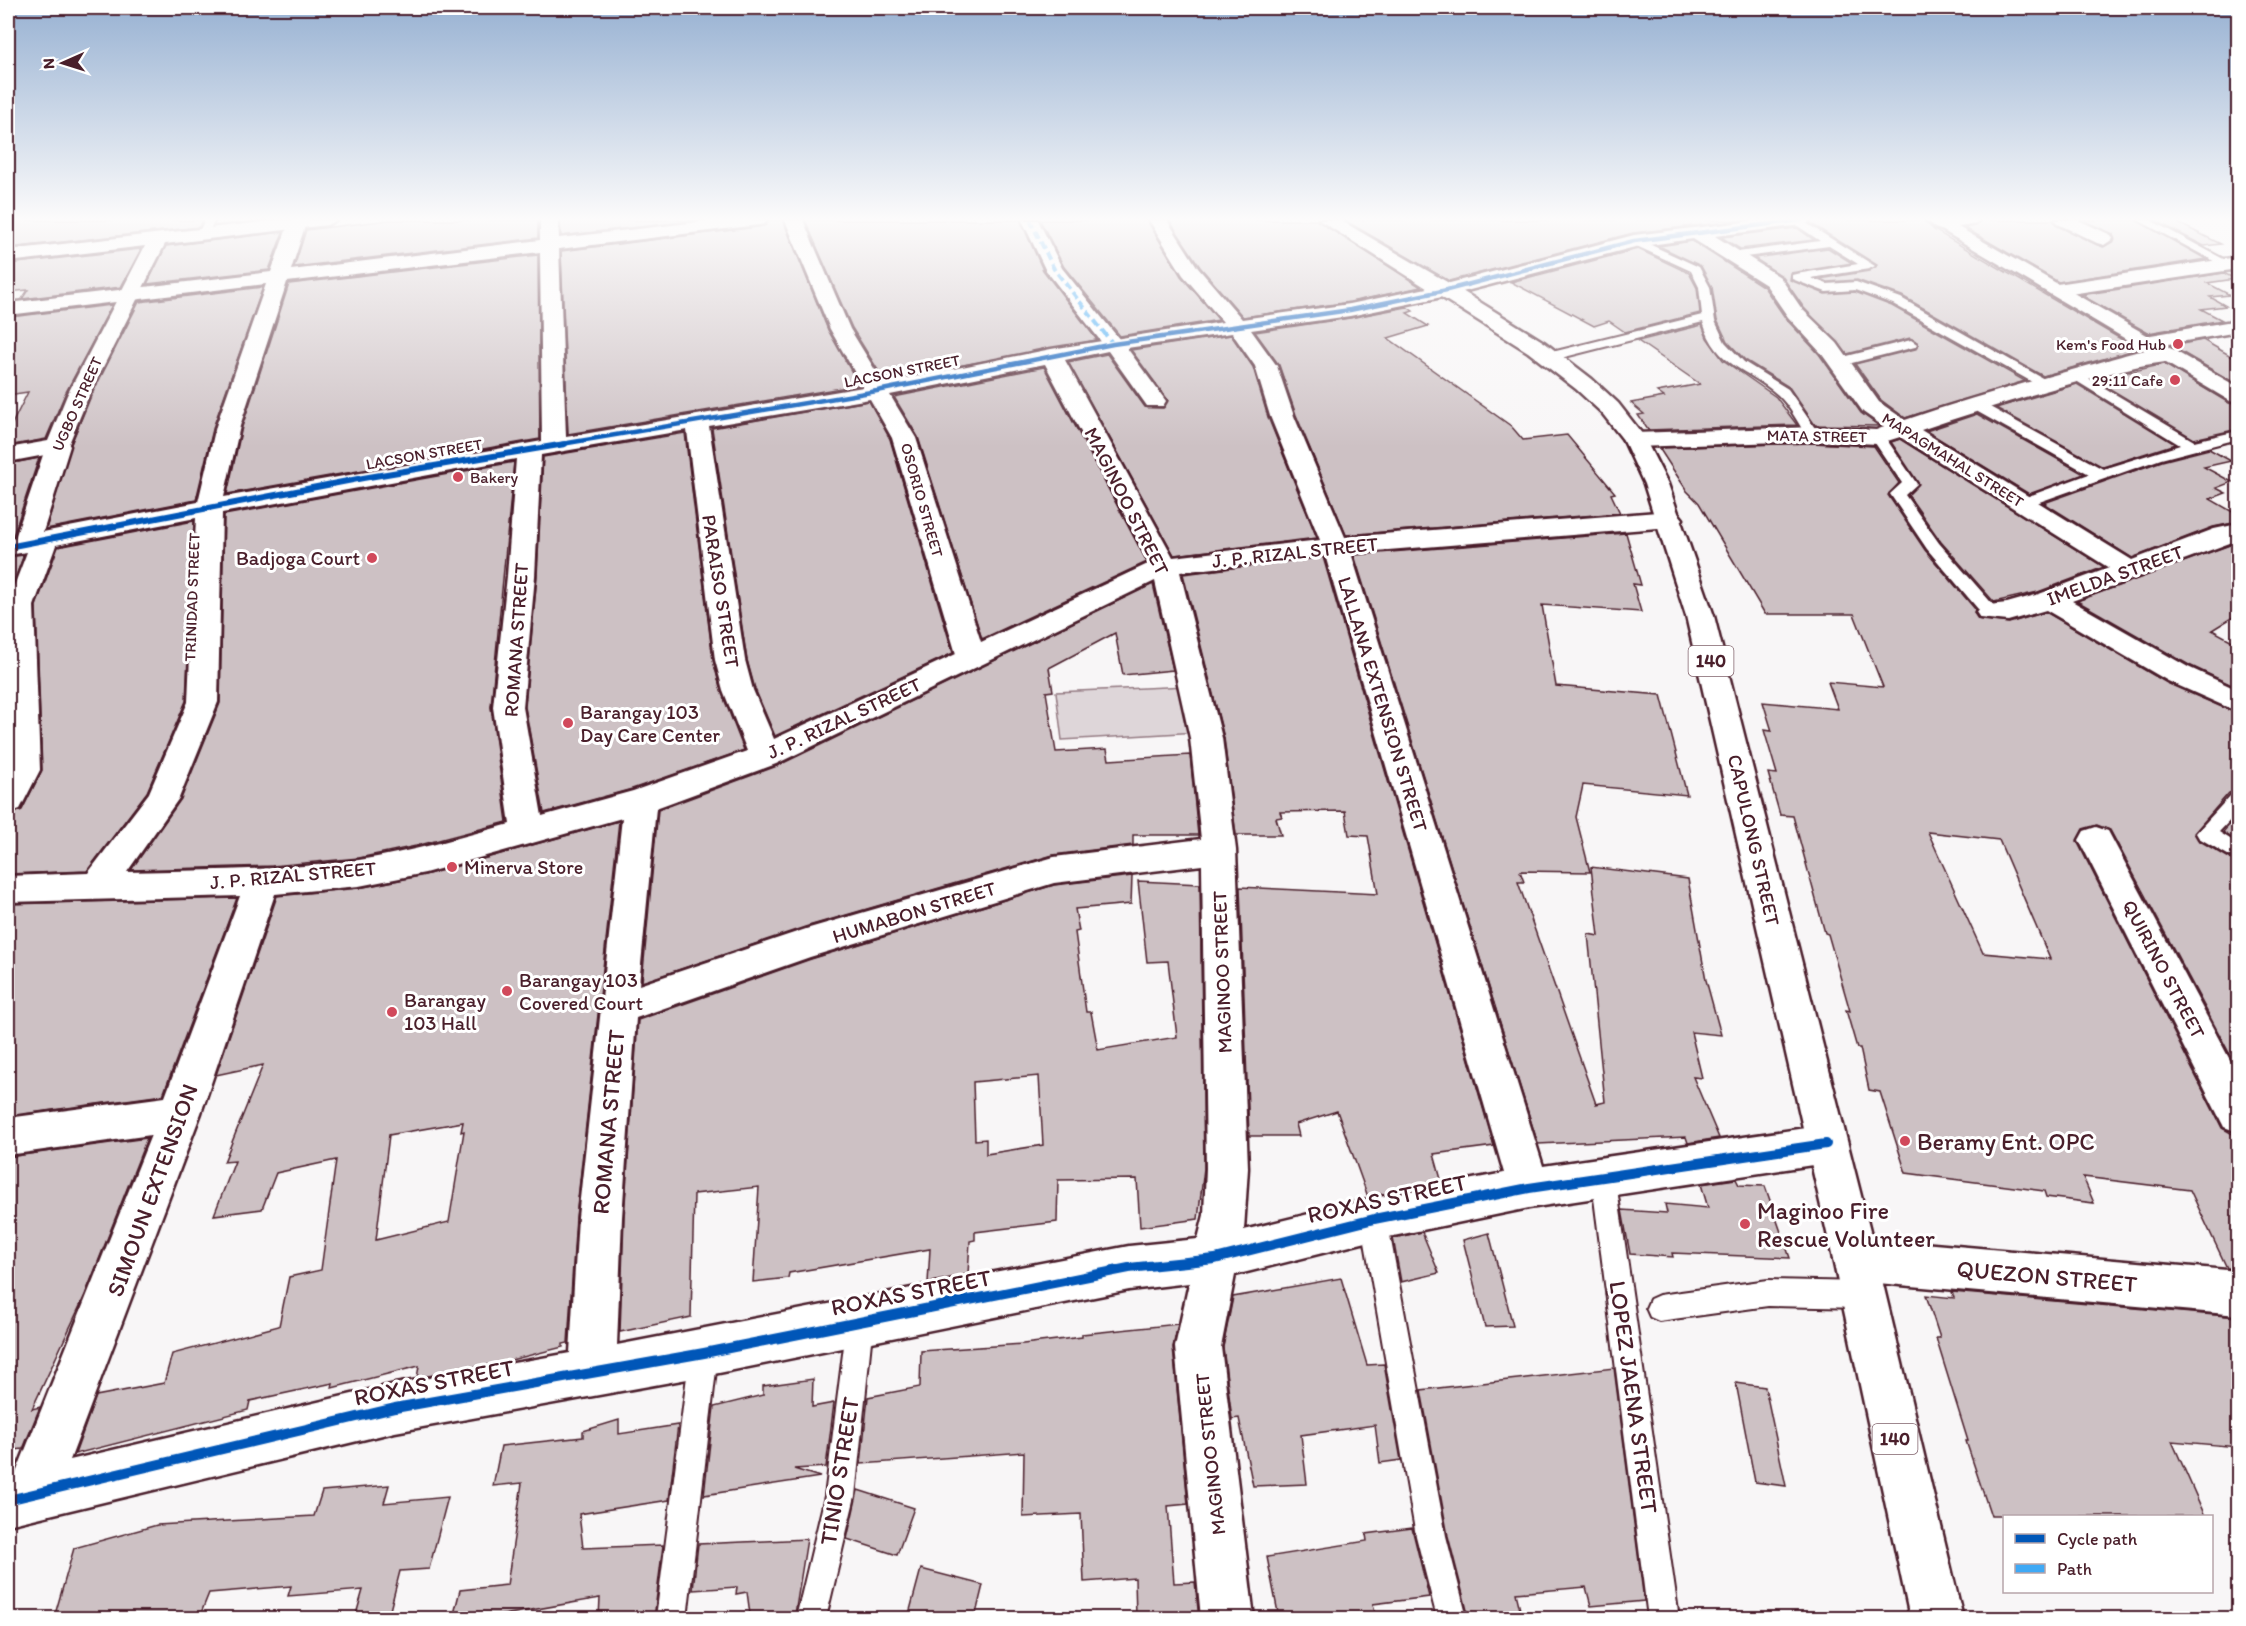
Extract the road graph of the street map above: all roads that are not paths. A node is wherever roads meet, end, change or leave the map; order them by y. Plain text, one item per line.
1 (130, 295) edge
2 (122, 296) edge
3 (271, 296) edge
4 (548, 296) edge
5 (826, 296) edge
6 (1075, 296) edge
7 (1211, 296) edge
8 (1418, 296) edge
9 (1456, 296) edge
10 (1708, 296) edge
11 (1783, 296) edge
12 (1883, 296) edge
13 (2067, 296) edge
14 (8, 309) edge
15 (1708, 317) junction
16 (2238, 326) edge
17 (1238, 327) junction
18 (2145, 342) junction
19 (1113, 344) junction
20 (1911, 344) dead end
21 (1051, 355) junction
22 (2168, 355) junction
23 (1550, 357) junction
24 (1840, 362) junction
25 (2078, 376) junction
26 (2046, 384) junction
27 (878, 391) junction
28 (2238, 396) edge
29 (1155, 401) dead end
30 (1974, 404) junction
31 (697, 421) junction
32 (1904, 430) junction
33 (1812, 434) junction
34 (2238, 435) edge
35 (1878, 437) junction
36 (1635, 440) junction
37 (2190, 445) junction
38 (58, 446) junction
39 (541, 446) junction
40 (8, 455) edge
41 (2102, 475) junction
42 (2023, 503) junction
43 (209, 509) junction
44 (1670, 519) junction
45 (2238, 532) edge
46 (26, 544) edge
47 (1336, 546) junction
48 (1165, 566) junction
49 (2129, 568) junction
50 (2049, 600) junction
51 (1990, 612) joint
52 (972, 659) junction
53 (2238, 702) edge
54 (765, 756) junction
55 (2238, 800) edge
56 (8, 801) edge
57 (640, 801) junction
58 (528, 830) junction
59 (2096, 840) dead end
60 (1218, 850) junction
61 (2238, 853) edge
62 (262, 882) junction
63 (99, 885) junction
64 (8, 889) edge
65 (618, 1008) junction
66 (2236, 1101) edge
67 (181, 1113) junction
68 (8, 1136) edge
69 (1826, 1144) junction
70 (1604, 1175) junction
71 (1529, 1188) junction
72 (1374, 1219) junction
73 (1215, 1258) junction
74 (1858, 1277) junction
75 (2238, 1293) edge
76 (1659, 1308) dead end
77 (860, 1322) junction
78 (704, 1353) junction
79 (592, 1372) junction
80 (20, 1498) edge
81 (671, 1618) edge
82 (811, 1618) edge
83 (1228, 1618) edge
84 (1452, 1618) edge
85 (1664, 1618) edge
86 (1937, 1618) edge

1 - 38 street, UGBO STREET
2 - 14 street
3 - 43 street, TRINIDAD STREET
4 - 39 street, ROMANA STREET
5 - 27 street, OSORIO STREET
6 - 19 street
7 - 17 street, LALLANA EXTENSION STREET
8 - 17 street, LACSON STREET
9 - 23 street, CAPULONG STREET / 140
10 - 15 lane
11 - 24 street, MAPAGMAHAL STREET
12 - 26 lane
13 - 18 street
15 - 23 lane
15 - 33 lane
16 - 18 street
17 - 19 street, LACSON STREET
17 - 47 street, LALLANA EXTENSION STREET
18 - 22 street
19 - 21 street, LACSON STREET
19 - 29 street
20 - 24 lane
21 - 27 street, LACSON STREET
21 - 48 street, MAGINOO STREET
22 - 25 street, MATA STREET
22 - 28 street
23 - 36 street, CAPULONG STREET / 140
24 - 32 street, MAPAGMAHAL STREET
25 - 26 street, MATA STREET
25 - 37 lane
26 - 30 street, MATA STREET
27 - 31 street, LACSON STREET
27 - 52 street, OSORIO STREET
30 - 32 street, MATA STREET
30 - 41 lane
31 - 39 street, LACSON STREET
31 - 54 street, PARAISO STREET
32 - 35 street, MATA STREET
32 - 42 street, MAPAGMAHAL STREET
33 - 35 street, MATA STREET
33 - 36 street, MATA STREET
34 - 37 lane
35 - 51 lane
36 - 44 street, CAPULONG STREET / 140
37 - 41 lane
38 - 40 street
38 - 46 street, UGBO STREET
39 - 43 street, LACSON STREET
39 - 58 street, ROMANA STREET
41 - 42 lane
42 - 49 street, MAPAGMAHAL STREET
43 - 46 street, LACSON STREET
43 - 63 street, TRINIDAD STREET
44 - 47 street, J. P. RIZAL STREET
44 - 69 street, CAPULONG STREET / 140
45 - 49 street, IMELDA STREET
46 - 56 street, UGBO STREET
47 - 48 street, J. P. RIZAL STREET
47 - 71 street, LALLANA EXTENSION STREET
48 - 52 street, J. P. RIZAL STREET
48 - 60 street, MAGINOO STREET
49 - 50 street, IMELDA STREET
50 - 51 street, IMELDA STREET
50 - 53 street
52 - 54 street, J. P. RIZAL STREET
54 - 57 street, J. P. RIZAL STREET
55 - 61 lane
57 - 58 street, J. P. RIZAL STREET
57 - 65 street, ROMANA STREET
58 - 62 street, J. P. RIZAL STREET
59 - 66 street, QUIRINO STREET
60 - 65 street, HUMABON STREET
60 - 73 street, MAGINOO STREET
62 - 63 street, J. P. RIZAL STREET
62 - 67 street, SIMOUN EXTENSION
63 - 64 street, J. P. RIZAL STREET
65 - 79 street, ROMANA STREET
67 - 68 street
67 - 80 street, SIMOUN EXTENSION
69 - 70 street, ROXAS STREET
69 - 74 street, CAPULONG STREET / 140
70 - 71 street, ROXAS STREET
70 - 85 lane, LOPEZ JAENA STREET
71 - 72 street, ROXAS STREET
72 - 73 street, ROXAS STREET
72 - 84 lane
73 - 77 street, ROXAS STREET
73 - 83 street, MAGINOO STREET
74 - 75 street, QUEZON STREET
74 - 76 lane
74 - 86 street, CAPULONG STREET / 140
77 - 78 street, ROXAS STREET
77 - 82 lane, TINIO STREET
78 - 79 street, ROXAS STREET
78 - 81 lane
79 - 80 street, ROXAS STREET

